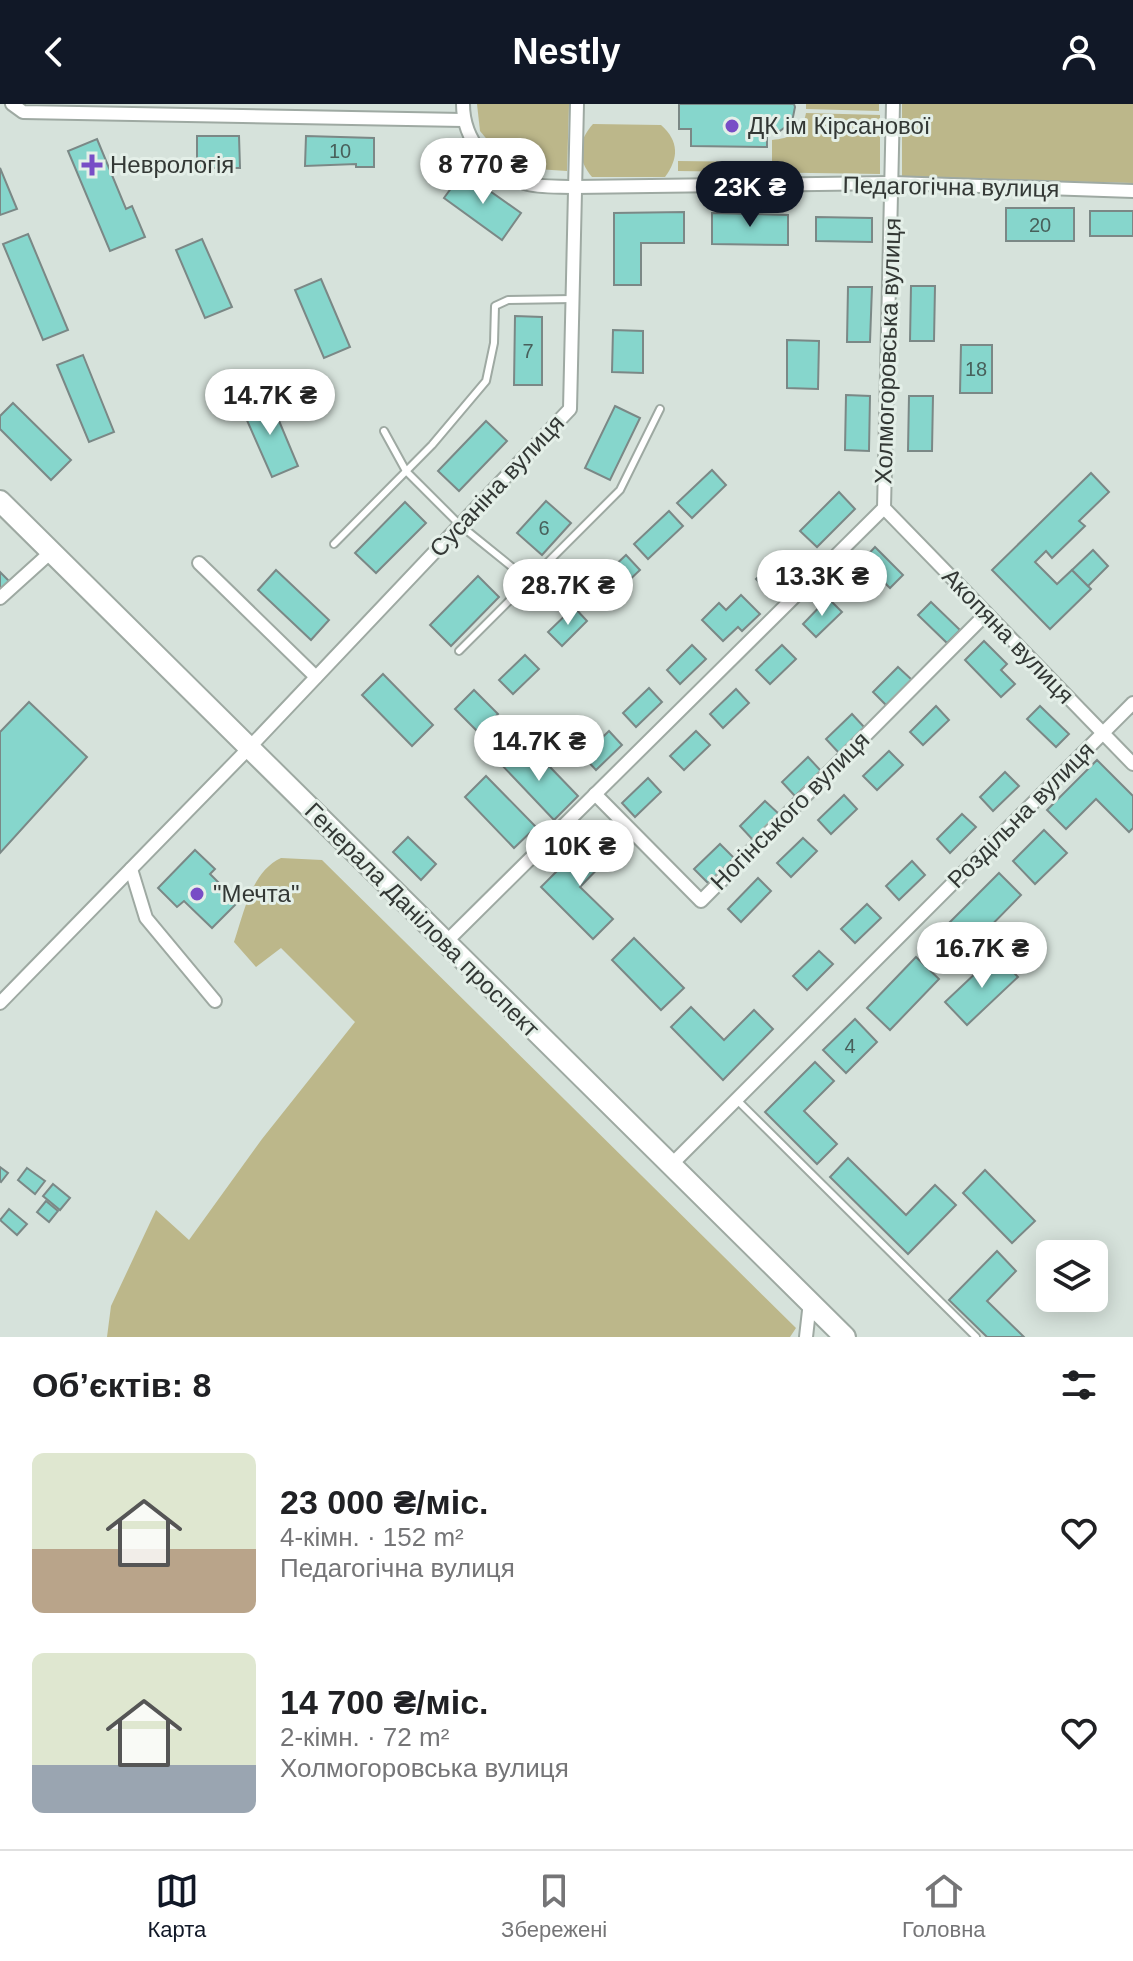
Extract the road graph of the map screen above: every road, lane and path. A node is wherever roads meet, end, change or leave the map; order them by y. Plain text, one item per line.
1 (463, 104) edge
2 (577, 104) edge
3 (893, 104) edge
4 (17, 108) edge
5 (463, 120) junction
6 (892, 183) junction
7 (575, 187) junction
8 (1133, 191) edge
9 (573, 299) junction
10 (660, 409) dead end
11 (384, 431) dead end
12 (406, 471) junction
13 (0, 501) edge
14 (884, 508) junction
15 (460, 525) junction
16 (334, 544) dead end
17 (51, 552) junction
18 (199, 563) dead end
19 (528, 580) junction
20 (0, 598) edge
21 (986, 614) junction
22 (459, 651) dead end
23 (316, 677) junction
24 (1133, 703) edge
25 (1103, 733) junction
26 (248, 749) junction
27 (1133, 764) edge
28 (595, 794) junction
29 (131, 869) junction
30 (445, 943) junction
31 (215, 1001) dead end
32 (0, 1003) edge
33 (737, 1099) junction
34 (671, 1165) junction
35 (810, 1302) junction
36 (806, 1337) edge
37 (845, 1337) edge
38 (976, 1337) edge

1 - 5 street, Педагогічна вулиця
2 - 7 street, Сусаніна вулиця
3 - 6 street, Холмогоровська вулиця
4 - 5 street
5 - 7 street, Педагогічна вулиця
6 - 7 street, Педагогічна вулиця
6 - 8 street, Педагогічна вулиця
6 - 14 street, Холмогоровська вулиця
7 - 9 street, Сусаніна вулиця
9 - 12 lane
9 - 15 street, Сусаніна вулиця
10 - 19 lane
11 - 12 lane
12 - 15 lane
12 - 16 lane
13 - 17 main road, Генерала Данілова проспект
14 - 21 street, Акопяна вулиця
14 - 28 street, Холмогоровська вулиця
15 - 19 lane
15 - 23 street, Сусаніна вулиця
17 - 20 street
17 - 26 main road, Генерала Данілова проспект
18 - 23 street
19 - 22 lane
21 - 25 street, Акопяна вулиця
21 - 28 street, Ногінського вулиця
23 - 26 street, Сусаніна вулиця
24 - 25 street, Роздільна вулиця
25 - 27 street, Акопяна вулиця
25 - 33 street, Роздільна вулиця
26 - 29 street, Сусаніна вулиця
26 - 30 main road, Генерала Данілова проспект
28 - 30 street, Холмогоровська вулиця
29 - 31 street
29 - 32 street, Сусаніна вулиця
30 - 34 main road, Генерала Данілова проспект
33 - 34 street, Роздільна вулиця
33 - 38 lane
34 - 35 main road, Генерала Данілова проспект
35 - 36 street
35 - 37 main road, Генерала Данілова проспект

